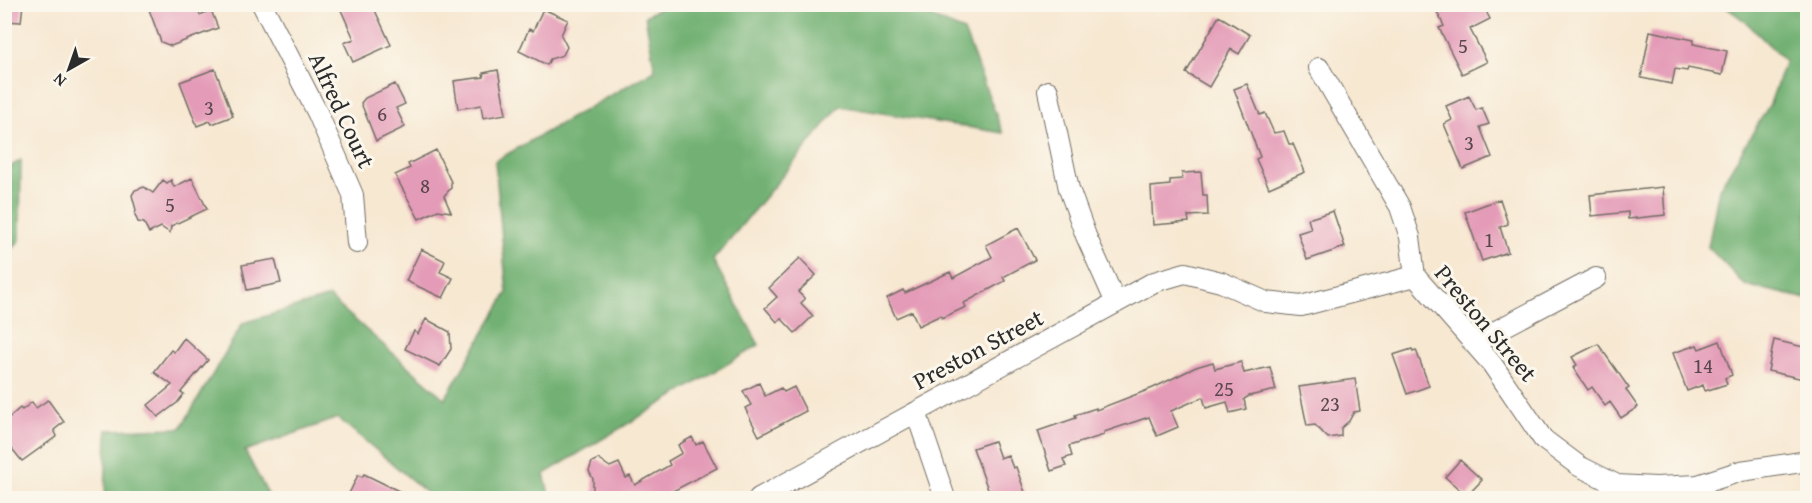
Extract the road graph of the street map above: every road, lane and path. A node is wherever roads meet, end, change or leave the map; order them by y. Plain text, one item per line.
1 (262, 4) edge
2 (1319, 68) dead end
3 (1048, 91) dead end
4 (357, 243) dead end
5 (1415, 276) junction
6 (1596, 278) dead end
7 (1116, 303) junction
8 (1475, 342) junction
9 (916, 412) junction
10 (1808, 461) edge
11 (1616, 492) edge
12 (759, 498) edge
13 (945, 498) edge

1 - 4 street, Alfred Court
2 - 5 street
3 - 7 street
5 - 7 street, Preston Street
5 - 8 street, Preston Street
6 - 8 street
7 - 9 street, Preston Street
8 - 11 street, Preston Street
9 - 12 street, Preston Street
9 - 13 street
10 - 11 street, Preston Street

